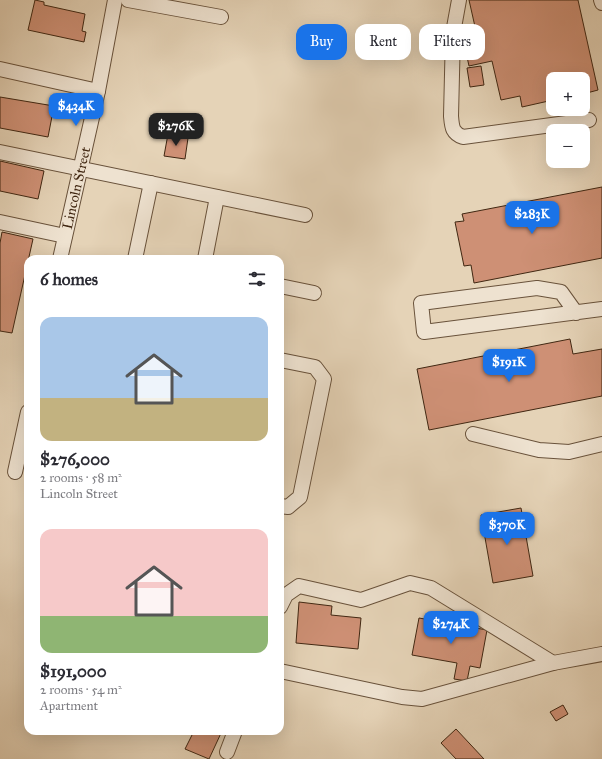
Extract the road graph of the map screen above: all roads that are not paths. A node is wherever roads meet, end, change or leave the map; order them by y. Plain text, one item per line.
1 (115, 0) edge
2 (128, 0) edge
3 (459, 0) edge
4 (602, 0) edge
5 (602, 3) edge
6 (184, 5) edge
7 (221, 17) dead end
8 (0, 70) edge
9 (98, 91) junction
10 (589, 120) dead end
11 (0, 152) edge
12 (80, 168) junction
13 (151, 183) junction
14 (217, 197) junction
15 (305, 215) dead end
16 (0, 222) edge
17 (65, 236) junction
18 (61, 255) edge
19 (136, 255) edge
20 (206, 255) edge
21 (284, 287) edge
22 (314, 293) dead end
23 (602, 309) edge
24 (576, 313) junction
25 (284, 361) edge
26 (24, 430) edge
27 (473, 434) dead end
28 (602, 444) edge
29 (15, 472) dead end
30 (284, 506) edge
31 (284, 599) edge
32 (602, 654) edge
33 (553, 663) junction
34 (284, 672) edge
35 (233, 735) edge
36 (227, 752) dead end

1 - 9 street, Lincoln Street
2 - 6 street
3 - 10 street
4 - 5 street
6 - 7 street
8 - 9 street
9 - 12 street, Lincoln Street
11 - 12 street
12 - 13 street
12 - 17 street, Lincoln Street
13 - 14 street
13 - 19 street
14 - 15 street
14 - 20 street
16 - 17 street
17 - 18 street, Lincoln Street
21 - 22 street
23 - 24 street
24 - 24 street
25 - 30 street
26 - 29 street
27 - 28 street
31 - 33 street
32 - 33 street
33 - 34 street
35 - 36 street

